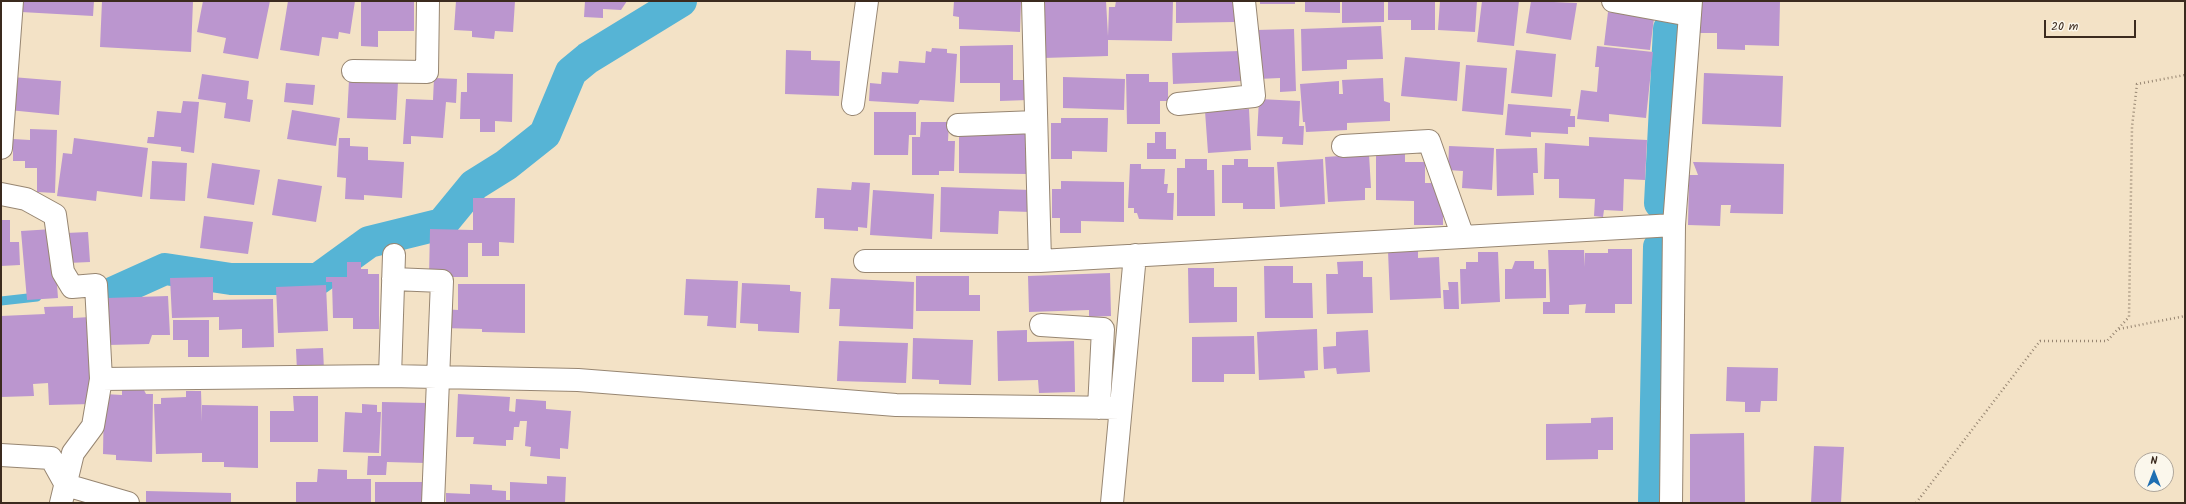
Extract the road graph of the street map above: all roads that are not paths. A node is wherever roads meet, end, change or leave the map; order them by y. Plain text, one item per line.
1 (12, 1) edge
2 (428, 1) edge
3 (867, 1) edge
4 (1033, 1) edge
5 (1244, 1) edge
6 (1613, 1) edge
7 (1691, 8) edge
8 (353, 71) dead end
9 (853, 104) dead end
10 (1178, 104) dead end
11 (1036, 122) junction
12 (958, 125) dead end
13 (1343, 146) dead end
14 (1, 148) edge
15 (1, 194) edge
16 (1674, 225) junction
17 (1463, 237) junction
18 (394, 255) dead end
19 (1135, 255) junction
20 (865, 261) dead end
21 (1040, 261) junction
22 (393, 279) junction
23 (1041, 325) dead end
24 (390, 376) junction
25 (438, 377) junction
26 (101, 379) junction
27 (1099, 408) junction
28 (1120, 408) junction
29 (1, 455) edge
30 (64, 494) edge
31 (128, 503) edge
32 (432, 503) edge
33 (1112, 503) edge
34 (1671, 503) edge

1 - 14 street
2 - 8 street
3 - 9 street
4 - 11 street
5 - 10 street
6 - 7 street
7 - 16 street
11 - 12 street
11 - 21 street
13 - 17 street
15 - 26 street
16 - 17 street
16 - 34 street
17 - 19 street
18 - 22 street
19 - 21 street
19 - 28 street
20 - 21 street
22 - 24 street
22 - 25 street
23 - 27 street
24 - 25 street
24 - 26 street
25 - 27 street
25 - 32 street
26 - 30 street
27 - 28 street
28 - 33 street
29 - 30 street
30 - 31 street

